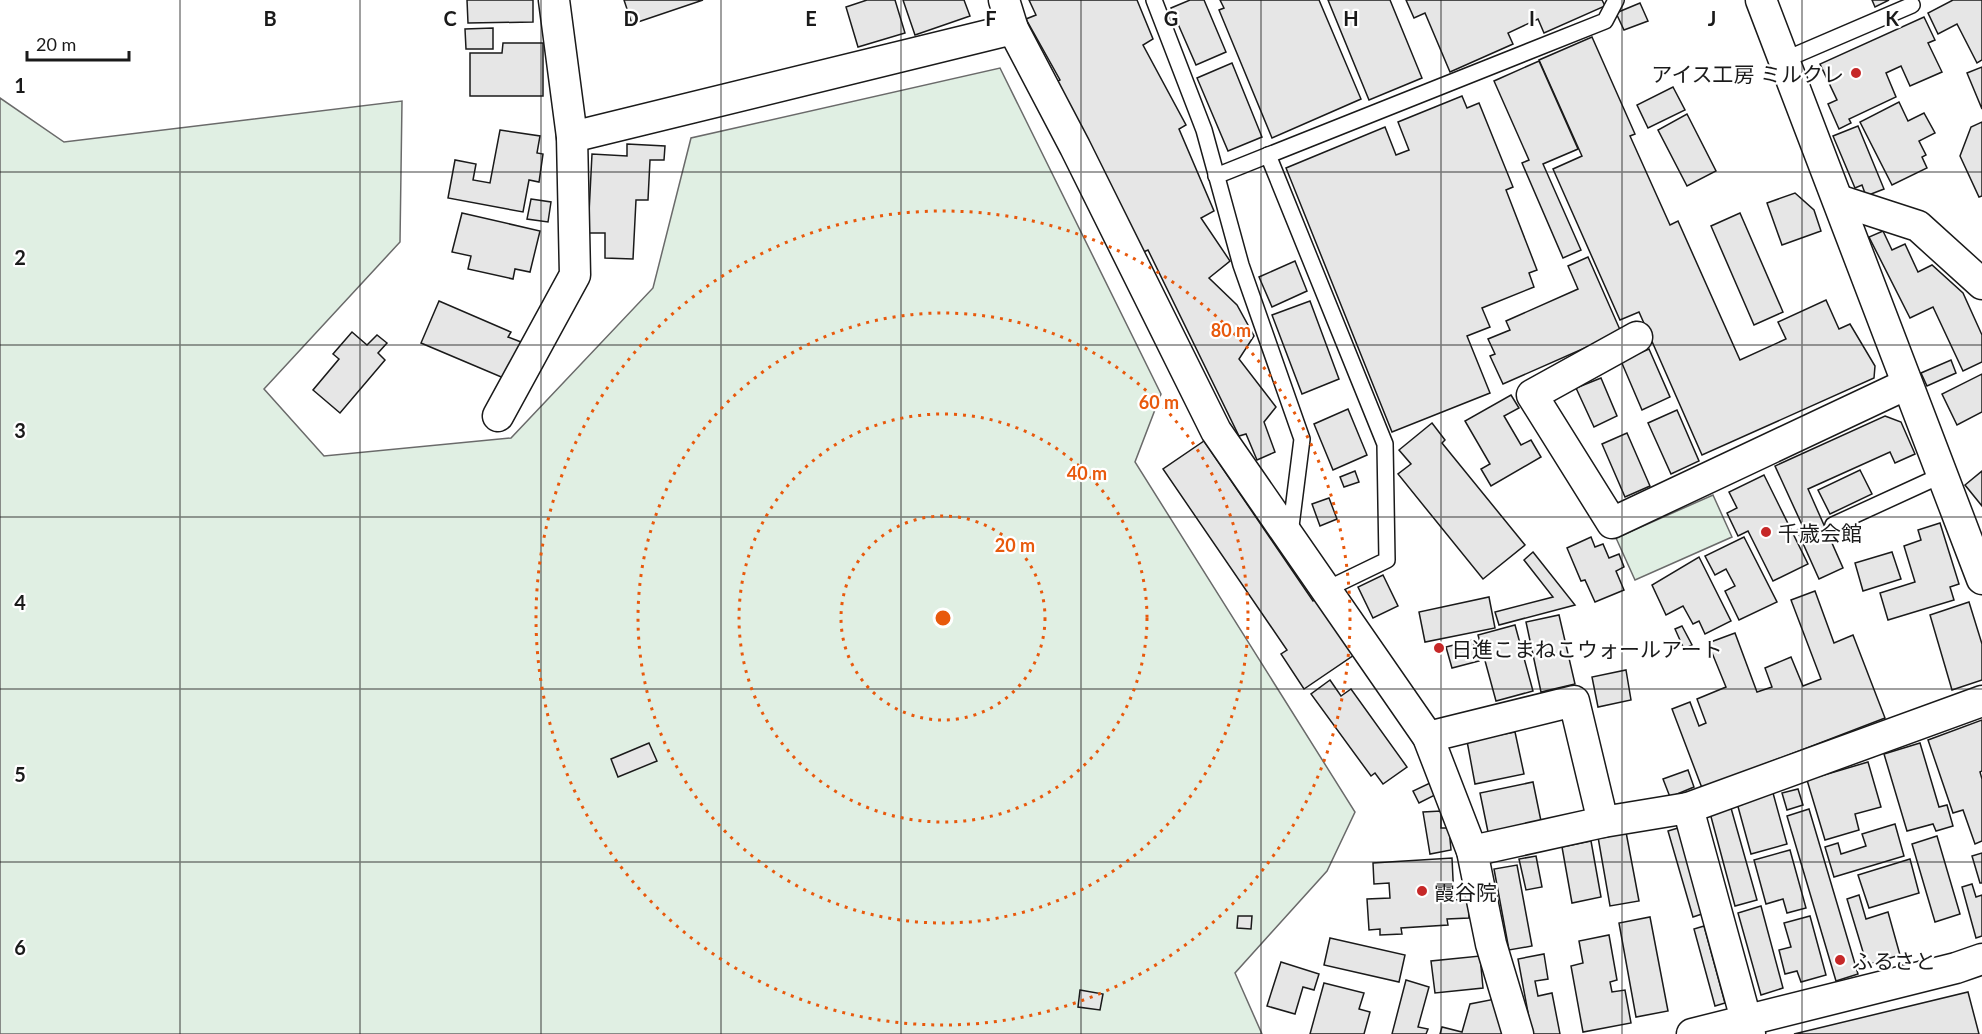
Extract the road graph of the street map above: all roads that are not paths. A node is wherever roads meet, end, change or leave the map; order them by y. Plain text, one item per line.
1 (554, 0) edge
2 (1004, 0) edge
3 (1154, 0) edge
4 (1616, 0) edge
5 (1761, 0) edge
6 (1912, 4) dead end
7 (1013, 29) junction
8 (1784, 60) junction
9 (572, 137) junction
10 (1268, 155) junction
11 (1216, 176) junction
12 (1838, 200) junction
13 (1982, 285) edge
14 (1637, 337) dead end
15 (1907, 384) junction
16 (498, 416) dead end
17 (1942, 475) junction
18 (1833, 525) dead end
19 (1290, 537) junction
20 (1982, 579) edge
21 (1325, 590) junction
22 (1982, 701) edge
23 (1428, 736) junction
24 (1688, 808) junction
25 (1603, 822) junction
26 (1472, 851) junction
27 (1982, 958) edge
28 (1748, 1028) edge
29 (1518, 1034) edge
30 (1692, 1034) edge

1 - 9 street
2 - 7 street
3 - 11 lane
4 - 10 lane
5 - 8 street
6 - 8 lane
7 - 9 street
7 - 19 street
8 - 12 street
9 - 16 street
10 - 11 lane
10 - 21 lane
11 - 19 lane
12 - 13 street
12 - 15 street
14 - 15 street
15 - 17 street
17 - 18 lane
17 - 20 street
19 - 21 street
21 - 23 street
22 - 24 street
23 - 25 street
23 - 26 street
24 - 25 street
24 - 28 street
25 - 26 street
26 - 29 street
27 - 28 street
28 - 30 street

